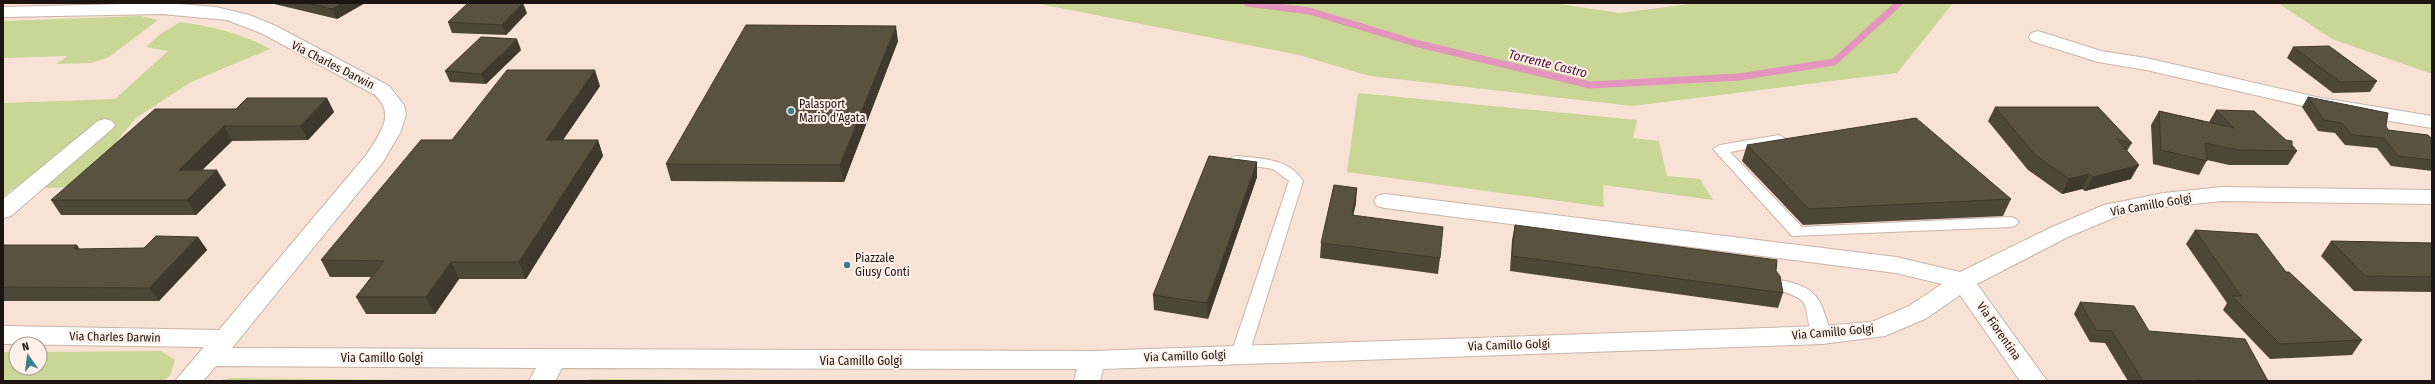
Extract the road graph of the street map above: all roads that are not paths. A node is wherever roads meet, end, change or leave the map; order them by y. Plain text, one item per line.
1 (3, 12) edge
2 (2038, 37) dead end
3 (2432, 122) edge
4 (105, 125) dead end
5 (1779, 139) edge
6 (1223, 167) edge
7 (2432, 197) edge
8 (1385, 201) dead end
9 (3, 211) edge
10 (2011, 222) dead end
11 (1963, 281) junction
12 (1780, 285) edge
13 (3, 335) edge
14 (1822, 335) junction
15 (226, 339) junction
16 (1240, 354) junction
17 (208, 357) junction
18 (555, 358) junction
19 (1089, 370) edge
20 (188, 381) edge
21 (542, 381) edge
22 (2034, 381) edge

1 - 15 street, Via Charles Darwin
2 - 3 street
4 - 9 street
5 - 10 lane
6 - 16 lane
7 - 11 street, Via Camillo Golgi
8 - 11 street
11 - 14 street, Via Camillo Golgi
11 - 22 street, Via Fiorentina
12 - 14 lane
13 - 15 street, Via Charles Darwin
14 - 16 street, Via Camillo Golgi
15 - 17 street, Via Charles Darwin
16 - 19 street, Via Camillo Golgi
17 - 18 street, Via Camillo Golgi
17 - 20 street, Via Charles Darwin
18 - 19 street, Via Camillo Golgi
18 - 21 street

